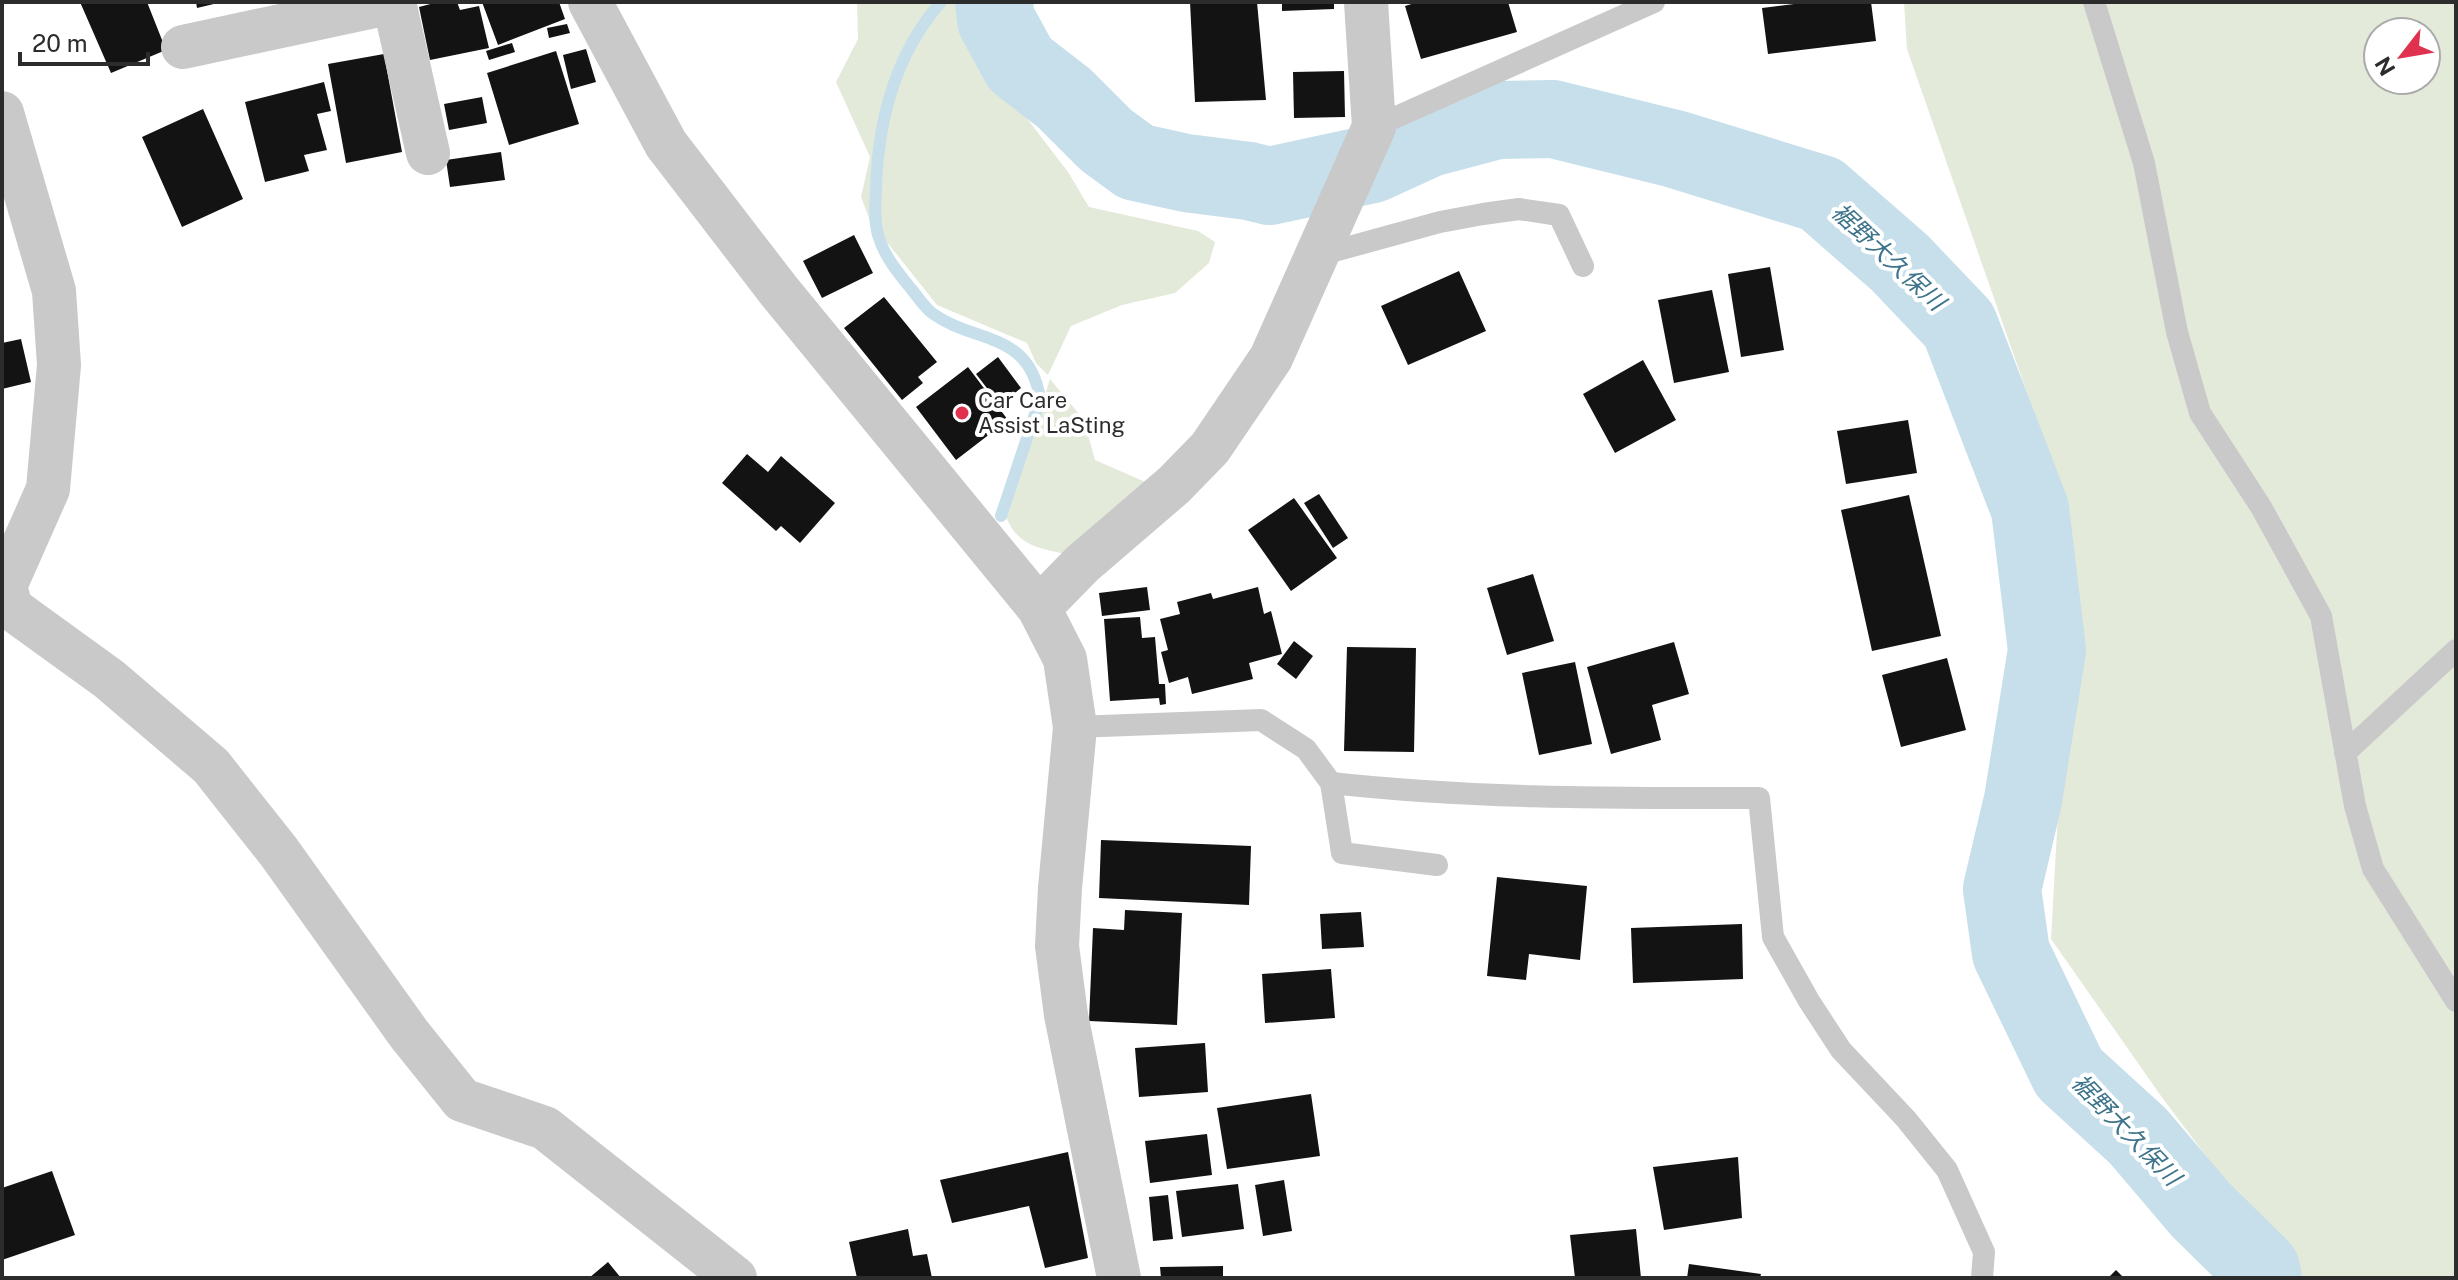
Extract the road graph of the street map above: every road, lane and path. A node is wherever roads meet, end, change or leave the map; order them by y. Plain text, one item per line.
1 (394, 2) edge
2 (590, 2) edge
3 (1366, 2) edge
4 (1654, 2) edge
5 (2094, 2) edge
6 (183, 47) dead end
7 (2, 113) edge
8 (1374, 127) junction
9 (428, 153) dead end
10 (1321, 244) junction
11 (1583, 266) dead end
12 (1039, 608) junction
13 (2456, 650) edge
14 (1075, 727) junction
15 (2345, 753) junction
16 (1331, 783) junction
17 (1437, 865) dead end
18 (2456, 1001) edge
19 (735, 1278) edge
20 (1119, 1278) edge
21 (1982, 1278) edge

1 - 6 street
1 - 9 street
2 - 12 street
3 - 8 street
4 - 8 lane
5 - 15 lane
7 - 19 street
8 - 10 street
10 - 11 lane
10 - 12 street
12 - 14 street
13 - 15 lane
14 - 16 lane
14 - 20 street
15 - 18 lane
16 - 17 lane
16 - 21 lane

